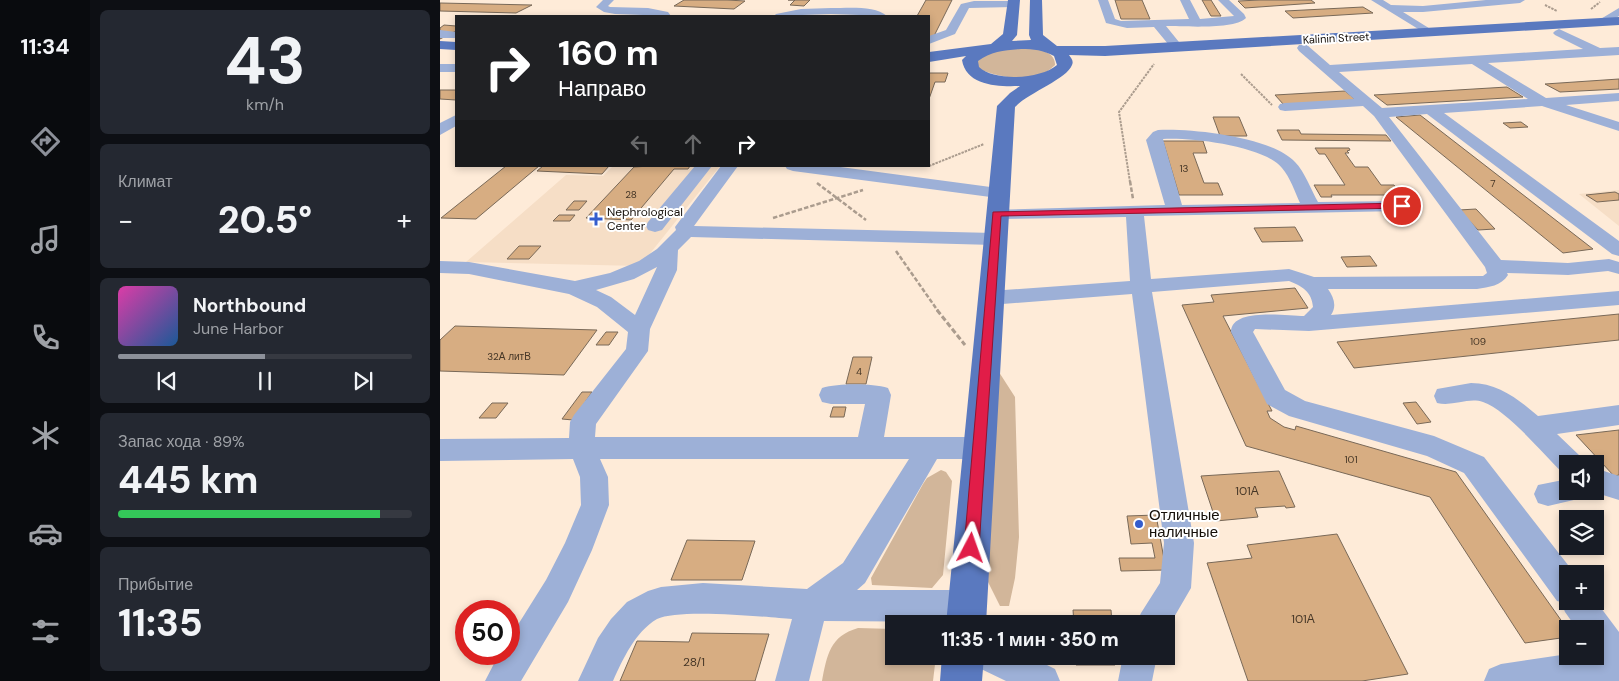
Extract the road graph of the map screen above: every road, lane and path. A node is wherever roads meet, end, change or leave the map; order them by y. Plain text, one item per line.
1 (1036, 0) edge
2 (1103, 0) edge
3 (1185, 0) edge
4 (1223, 0) edge
5 (1376, 0) edge
6 (1520, 0) edge
7 (1014, 2) edge
8 (1478, 2) edge
9 (1600, 2) dead end
10 (610, 5) edge
11 (1390, 8) junction
12 (1619, 11) edge
13 (1587, 12) dead end
14 (618, 15) edge
15 (664, 15) edge
16 (786, 15) edge
17 (878, 15) edge
18 (1619, 21) edge
19 (1196, 22) junction
20 (1157, 24) junction
21 (1602, 26) junction
22 (1619, 31) edge
23 (1428, 32) junction
24 (1558, 33) junction
25 (440, 34) edge
26 (455, 36) edge
27 (930, 40) edge
28 (1298, 44) junction
29 (440, 45) edge
30 (455, 46) edge
31 (992, 47) junction
32 (1177, 47) junction
33 (1051, 49) junction
34 (1599, 52) junction
35 (1618, 52) edge
36 (930, 58) edge
37 (930, 58) edge
38 (1475, 60) junction
39 (1154, 64) dead end
40 (440, 68) edge
41 (455, 68) edge
42 (1326, 69) junction
43 (1241, 74) dead end
44 (980, 75) junction
45 (1052, 75) junction
46 (1619, 98) edge
47 (1366, 102) junction
48 (1543, 102) junction
49 (1006, 106) junction
50 (1285, 106) joint
51 (1431, 110) junction
52 (1379, 114) junction
53 (455, 120) edge
54 (1619, 127) edge
55 (440, 130) edge
56 (1003, 137) junction
57 (930, 166) edge
58 (703, 167) edge
59 (729, 167) edge
60 (795, 167) edge
61 (801, 167) edge
62 (893, 180) junction
63 (838, 199) junction
64 (997, 203) junction
65 (1402, 206) dead end
66 (1312, 208) junction
67 (1175, 210) junction
68 (1136, 211) junction
69 (655, 226) dead end
70 (686, 231) junction
71 (739, 233) junction
72 (887, 237) junction
73 (994, 239) junction
74 (668, 249) junction
75 (1619, 250) edge
76 (1495, 266) junction
77 (440, 267) edge
78 (1619, 268) edge
79 (1568, 269) junction
80 (1313, 283) junction
81 (1141, 286) junction
82 (575, 288) junction
83 (990, 298) junction
84 (1611, 298) edge
85 (1309, 324) junction
86 (639, 329) junction
87 (984, 368) junction
88 (831, 395) dead end
89 (1446, 396) dead end
90 (1619, 415) edge
91 (1533, 427) junction
92 (582, 448) junction
93 (979, 448) junction
94 (869, 449) junction
95 (929, 449) junction
96 (440, 450) edge
97 (1562, 455) edge
98 (1559, 578) edge
99 (812, 605) junction
100 (1583, 610) edge
101 (966, 615) edge
102 (1158, 615) edge
103 (1619, 659) edge
104 (1619, 664) edge
105 (963, 665) edge
106 (1010, 665) edge
107 (1138, 665) edge
108 (1512, 680) edge
109 (502, 681) edge
110 (595, 681) edge
111 (792, 681) edge
112 (962, 681) edge
113 (1043, 681) edge
114 (1135, 681) edge

1 - 33 main road
2 - 20 street
3 - 19 street
4 - 19 street
5 - 11 street
6 - 8 street
7 - 27 street
7 - 31 main road
8 - 11 street
9 - 13 path
10 - 14 street
10 - 15 street
11 - 23 street
12 - 21 street
16 - 17 street
18 - 21 main road, Kalinin Street
19 - 20 street
20 - 32 street
21 - 22 main road, Kalinin Street
21 - 23 main road, Kalinin Street
21 - 24 main road, Kalinin Street
23 - 28 main road, Kalinin Street
24 - 28 main road, Kalinin Street
24 - 34 street
25 - 26 street
28 - 32 main road, Kalinin Street
28 - 42 street
28 - 45 main road, Kalinin Street
29 - 30 main road
31 - 33 main road, Kalinin Street
31 - 36 main road
31 - 44 main road
32 - 33 main road, Kalinin Street
33 - 45 main road
34 - 35 street
34 - 38 street
37 - 44 main road
38 - 42 street
38 - 48 street
39 - 68 path
40 - 41 street
42 - 47 street
43 - 50 path
44 - 45 main road
44 - 49 main road
45 - 49 main road
46 - 48 street
47 - 50 street
47 - 52 street
48 - 51 street
48 - 54 street
49 - 56 main road
51 - 52 street
51 - 75 street
52 - 76 street
53 - 55 street
56 - 57 path
56 - 64 main road
58 - 69 street
59 - 70 street
60 - 63 path
61 - 62 street
62 - 63 path
62 - 64 street
63 - 71 path
63 - 72 path
64 - 68 street
64 - 73 main road
65 - 66 street
66 - 67 street
66 - 67 street
67 - 68 street
68 - 81 street
70 - 71 street
70 - 74 street
71 - 72 street
72 - 73 street
72 - 87 path
73 - 83 main road
74 - 82 street
74 - 86 street
76 - 79 street
76 - 80 street
77 - 82 street
78 - 79 street
79 - 84 street
80 - 81 street
80 - 85 street
81 - 83 street
81 - 102 street
82 - 86 street
83 - 87 main road
84 - 85 street
85 - 98 street
86 - 92 street
87 - 93 main road
88 - 94 street
89 - 91 street
90 - 91 street
91 - 97 street
92 - 94 street
92 - 96 street
92 - 109 street
93 - 95 street
93 - 101 main road
94 - 95 street
95 - 99 street
99 - 101 street
99 - 110 street
99 - 111 street
100 - 103 street
104 - 108 street
105 - 112 main road
106 - 113 street
107 - 114 street

